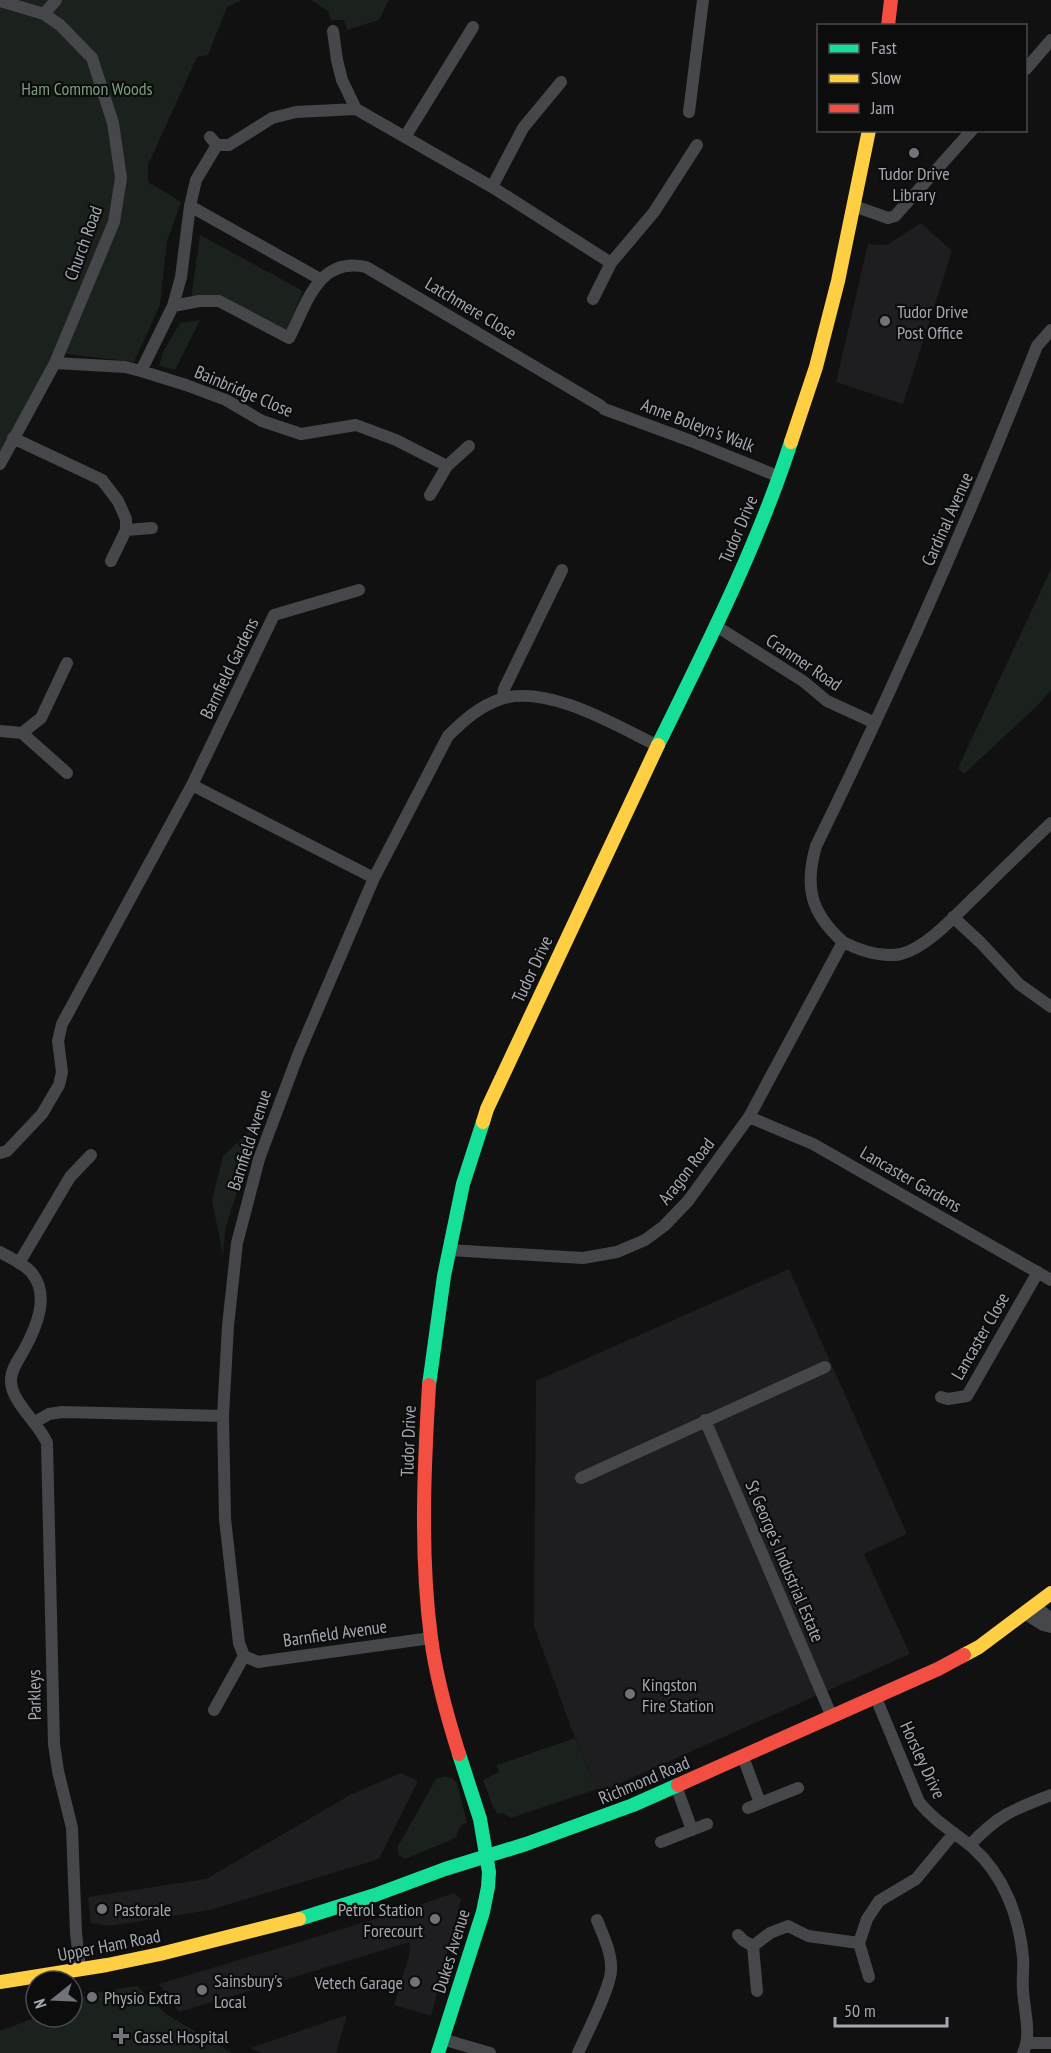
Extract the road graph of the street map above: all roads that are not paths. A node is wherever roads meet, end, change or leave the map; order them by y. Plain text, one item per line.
1 (56, 0) edge
2 (703, 0) edge
3 (891, 0) edge
4 (0, 1) edge
5 (44, 14) junction
6 (888, 24) edge
7 (473, 27) dead end
8 (333, 31) dead end
9 (1051, 40) edge
10 (1027, 68) edge
11 (561, 82) dead end
12 (356, 110) junction
13 (689, 112) dead end
14 (869, 132) edge
15 (970, 132) edge
16 (405, 137) junction
17 (697, 144) dead end
18 (492, 187) junction
19 (190, 206) junction
20 (854, 206) junction
21 (611, 263) junction
22 (320, 279) junction
23 (593, 299) dead end
24 (173, 306) junction
25 (1051, 330) edge
26 (55, 363) junction
27 (141, 371) junction
28 (602, 407) joint
29 (13, 438) junction
30 (468, 446) dead end
31 (0, 464) edge
32 (447, 466) junction
33 (780, 477) junction
34 (430, 495) dead end
35 (152, 528) dead end
36 (126, 530) junction
37 (111, 561) dead end
38 (562, 570) dead end
39 (359, 590) dead end
40 (717, 626) junction
41 (67, 663) dead end
42 (503, 698) junction
43 (875, 723) junction
44 (0, 731) edge
45 (22, 733) junction
46 (658, 746) junction
47 (67, 772) dead end
48 (192, 785) junction
49 (1051, 823) edge
50 (374, 878) junction
51 (953, 917) junction
52 (843, 942) junction
53 (1051, 1007) edge
54 (749, 1117) junction
55 (0, 1153) edge
56 (91, 1155) dead end
57 (448, 1250) junction
58 (0, 1252) edge
59 (20, 1263) junction
60 (1038, 1272) junction
61 (1051, 1280) edge
62 (825, 1367) dead end
63 (941, 1397) dead end
64 (224, 1416) junction
65 (705, 1420) junction
66 (35, 1422) junction
67 (581, 1478) dead end
68 (1051, 1593) edge
69 (1030, 1610) junction
70 (1051, 1619) edge
71 (1051, 1628) edge
72 (431, 1638) junction
73 (244, 1656) junction
74 (876, 1698) junction
75 (214, 1710) dead end
76 (832, 1717) junction
77 (743, 1757) junction
78 (676, 1786) junction
79 (798, 1788) dead end
80 (1051, 1795) edge
81 (707, 1824) dead end
82 (692, 1830) junction
83 (954, 1833) junction
84 (662, 1842) dead end
85 (970, 1845) junction
86 (487, 1857) junction
87 (597, 1920) dead end
88 (738, 1935) dead end
89 (225, 1939) joint
90 (859, 1942) junction
91 (753, 1946) junction
92 (80, 1969) joint
93 (869, 1977) dead end
94 (24, 1978) edge
95 (0, 1982) edge
96 (757, 1991) dead end
97 (442, 2038) junction
98 (1051, 2043) edge
99 (1025, 2048) edge
100 (438, 2053) edge
101 (490, 2053) edge
102 (578, 2053) edge

1 - 5 street
2 - 13 street
3 - 6 street
4 - 5 street, Church Road
5 - 26 street, Church Road
7 - 16 street
8 - 12 street
9 - 10 street
11 - 18 street
12 - 16 street
12 - 19 street
14 - 20 street, Tudor Drive
15 - 20 street
16 - 18 street
17 - 21 street
18 - 21 street
19 - 22 street
19 - 24 street
20 - 33 street, Tudor Drive
21 - 23 street
22 - 24 street
22 - 28 street, Latchmere Close
24 - 27 street
25 - 43 street, Cardinal Avenue
26 - 27 street, Bainbridge Close
26 - 29 street, Church Road
27 - 32 street, Bainbridge Close
28 - 33 street, Anne Boleyn's Walk
29 - 31 street, Church Road
29 - 36 street
30 - 32 street
32 - 34 street
33 - 40 street, Tudor Drive
35 - 36 street
36 - 37 street
38 - 42 street
39 - 48 street, Barnfield Gardens
40 - 43 street, Cranmer Road
40 - 46 street, Tudor Drive
41 - 45 street
42 - 46 street, Barnfield Avenue
42 - 50 street, Barnfield Avenue
43 - 52 street
44 - 45 street
45 - 47 street
46 - 57 street, Tudor Drive
48 - 50 street
48 - 55 street, Barnfield Gardens
49 - 51 street
50 - 64 street, Barnfield Avenue
51 - 52 street
51 - 53 street
52 - 54 street, Aragon Road
54 - 57 street, Aragon Road
54 - 60 street, Lancaster Gardens
56 - 59 street
57 - 72 street, Tudor Drive
58 - 59 street
59 - 66 street, Parkleys
60 - 61 street, Lancaster Gardens
60 - 63 street, Lancaster Close
62 - 65 street
64 - 66 street
64 - 73 street, Barnfield Avenue
65 - 67 street
65 - 76 street, St George's Industrial Estate
66 - 92 street, Parkleys
68 - 69 street, Richmond Road
69 - 70 street
69 - 71 street
69 - 74 street, Richmond Road
72 - 73 street, Barnfield Avenue
72 - 86 street, Tudor Drive
73 - 75 street
74 - 76 street, Richmond Road
74 - 83 street, Horsley Drive
76 - 77 street, Richmond Road
77 - 78 street, Richmond Road
77 - 79 street
78 - 82 street
78 - 86 street, Richmond Road
80 - 85 street
81 - 82 street
82 - 84 street
83 - 85 street, Horsley Drive
83 - 90 street
85 - 99 street, Horsley Drive
86 - 89 street, Richmond Road
86 - 97 street, Dukes Avenue
87 - 102 street
88 - 91 street
89 - 92 street, Upper Ham Road
90 - 91 street
90 - 93 street
91 - 96 street
94 - 95 street, Upper Ham Road
97 - 100 street, Dukes Avenue
97 - 101 street
98 - 99 street

